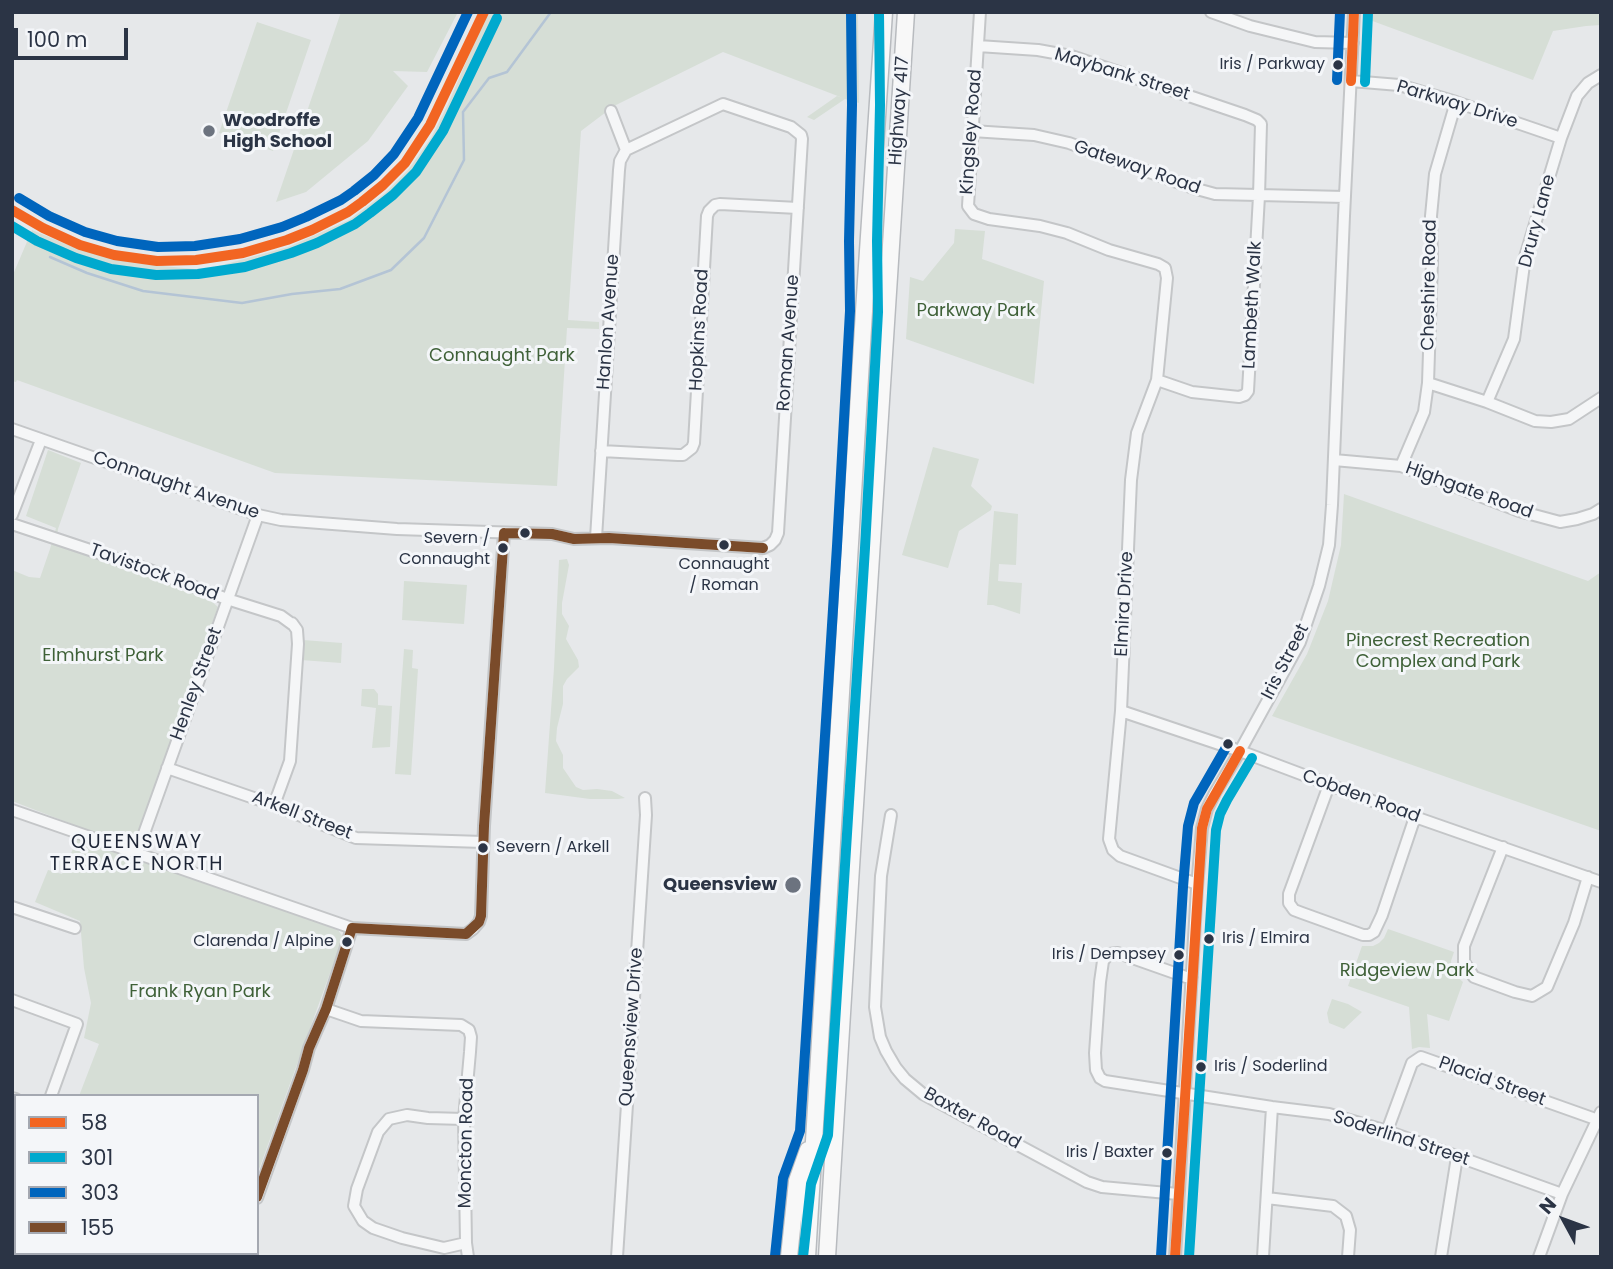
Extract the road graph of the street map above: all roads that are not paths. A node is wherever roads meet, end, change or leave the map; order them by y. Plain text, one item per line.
1 (884, 12) edge
2 (906, 12) edge
3 (980, 12) edge
4 (1212, 12) edge
5 (1354, 12) edge
6 (1353, 43) junction
7 (978, 46) junction
8 (1601, 75) edge
9 (1351, 82) junction
10 (1456, 103) junction
11 (611, 111) dead end
12 (1261, 124) joint
13 (972, 131) junction
14 (1562, 138) junction
15 (626, 150) junction
16 (1259, 196) junction
17 (1345, 197) junction
18 (798, 208) junction
19 (1166, 271) joint
20 (1157, 380) junction
21 (1428, 383) junction
22 (1601, 398) edge
23 (1487, 402) junction
24 (12, 429) edge
25 (41, 440) junction
26 (601, 451) junction
27 (1334, 460) junction
28 (1401, 466) junction
29 (1601, 509) edge
30 (12, 515) edge
31 (258, 515) junction
32 (12, 524) edge
33 (504, 533) junction
34 (597, 538) junction
35 (763, 548) joint
36 (227, 599) junction
37 (1121, 711) junction
38 (1240, 751) junction
39 (167, 768) junction
40 (1329, 785) junction
41 (645, 798) dead end
42 (274, 805) junction
43 (12, 810) edge
44 (891, 815) dead end
45 (1415, 817) junction
46 (483, 842) junction
47 (1503, 847) junction
48 (137, 853) junction
49 (1588, 877) junction
50 (1601, 882) edge
51 (1197, 884) junction
52 (12, 907) edge
53 (75, 928) dead end
54 (352, 928) junction
55 (1192, 977) junction
56 (12, 1000) edge
57 (326, 1009) junction
58 (1184, 1092) junction
59 (52, 1094) edge
60 (1272, 1107) junction
61 (1600, 1117) edge
62 (464, 1119) junction
63 (1387, 1130) junction
64 (814, 1134) junction
65 (1457, 1157) junction
66 (833, 1170) junction
67 (259, 1192) edge
68 (1178, 1194) junction
69 (1562, 1194) junction
70 (1267, 1198) junction
71 (466, 1243) junction
72 (468, 1257) edge
73 (617, 1257) edge
74 (789, 1257) edge
75 (807, 1257) edge
76 (827, 1257) edge
77 (834, 1257) edge
78 (1175, 1257) edge
79 (1263, 1257) edge
80 (1348, 1257) edge
81 (1441, 1257) edge
82 (1539, 1257) edge

1 - 64 highway
2 - 66 highway, Highway 417
3 - 7 street, Kingsley Road
4 - 6 street
5 - 6 street, Iris Street
6 - 9 street, Iris Street
7 - 12 street, Maybank Street
7 - 13 street, Kingsley Road
8 - 14 street, Drury Lane
9 - 10 street, Parkway Drive
9 - 17 street, Iris Street
10 - 14 street, Parkway Drive
10 - 21 street, Cheshire Road
11 - 15 street
12 - 16 street, Lambeth Walk
13 - 16 street, Gateway Road
13 - 19 street, Kingsley Road
14 - 23 street, Drury Lane
15 - 18 street, Roman Avenue
15 - 26 street, Hanlon Avenue
16 - 17 street, Gateway Road
16 - 20 street, Lambeth Walk
17 - 27 street, Iris Street
18 - 26 street, Hopkins Road
18 - 35 street, Roman Avenue
19 - 20 street, Elmira Drive
20 - 37 street, Elmira Drive
21 - 23 street
21 - 28 street, Cheshire Road
22 - 23 street
24 - 25 street, Connaught Avenue
25 - 30 street
25 - 31 street, Connaught Avenue
26 - 34 street, Hanlon Avenue
27 - 28 street, Highgate Road
27 - 38 street, Iris Street
28 - 29 street, Highgate Road
31 - 33 street, Connaught Avenue
31 - 36 street, Henley Street
32 - 36 street, Tavistock Road
33 - 34 street, Connaught Avenue
33 - 46 street
34 - 35 street, Connaught Avenue
36 - 39 street, Henley Street
36 - 42 street, Tavistock Road
37 - 38 street, Cobden Road
37 - 51 street, Elmira Drive
38 - 40 street, Cobden Road
38 - 51 street, Iris Street
39 - 42 street, Arkell Street
39 - 48 street, Henley Street
40 - 45 street, Cobden Road
40 - 45 street
41 - 73 street, Queensview Drive
42 - 46 street, Arkell Street
43 - 48 street
44 - 68 street, Baxter Road
45 - 47 street, Cobden Road
46 - 54 street
47 - 49 street, Cobden Road
47 - 49 street
48 - 54 street
49 - 50 street, Cobden Road
51 - 55 street, Iris Street
52 - 53 street
54 - 57 street
55 - 58 street, Iris Street
55 - 58 street, Soderlind Street
56 - 59 street
57 - 62 street, Moncton Road
57 - 67 street
58 - 60 street, Soderlind Street
58 - 68 street, Iris Street
60 - 63 street, Soderlind Street
60 - 70 street
61 - 63 street, Placid Street
61 - 69 street
62 - 71 street, Moncton Road
62 - 71 street
63 - 65 street, Soderlind Street
64 - 74 highway
64 - 75 highway
65 - 69 street, Soderlind Street
65 - 81 street
66 - 76 highway, Highway 417
66 - 77 highway
68 - 78 street, Iris Street
69 - 82 street
70 - 79 street
70 - 80 street
71 - 72 street, Moncton Road

